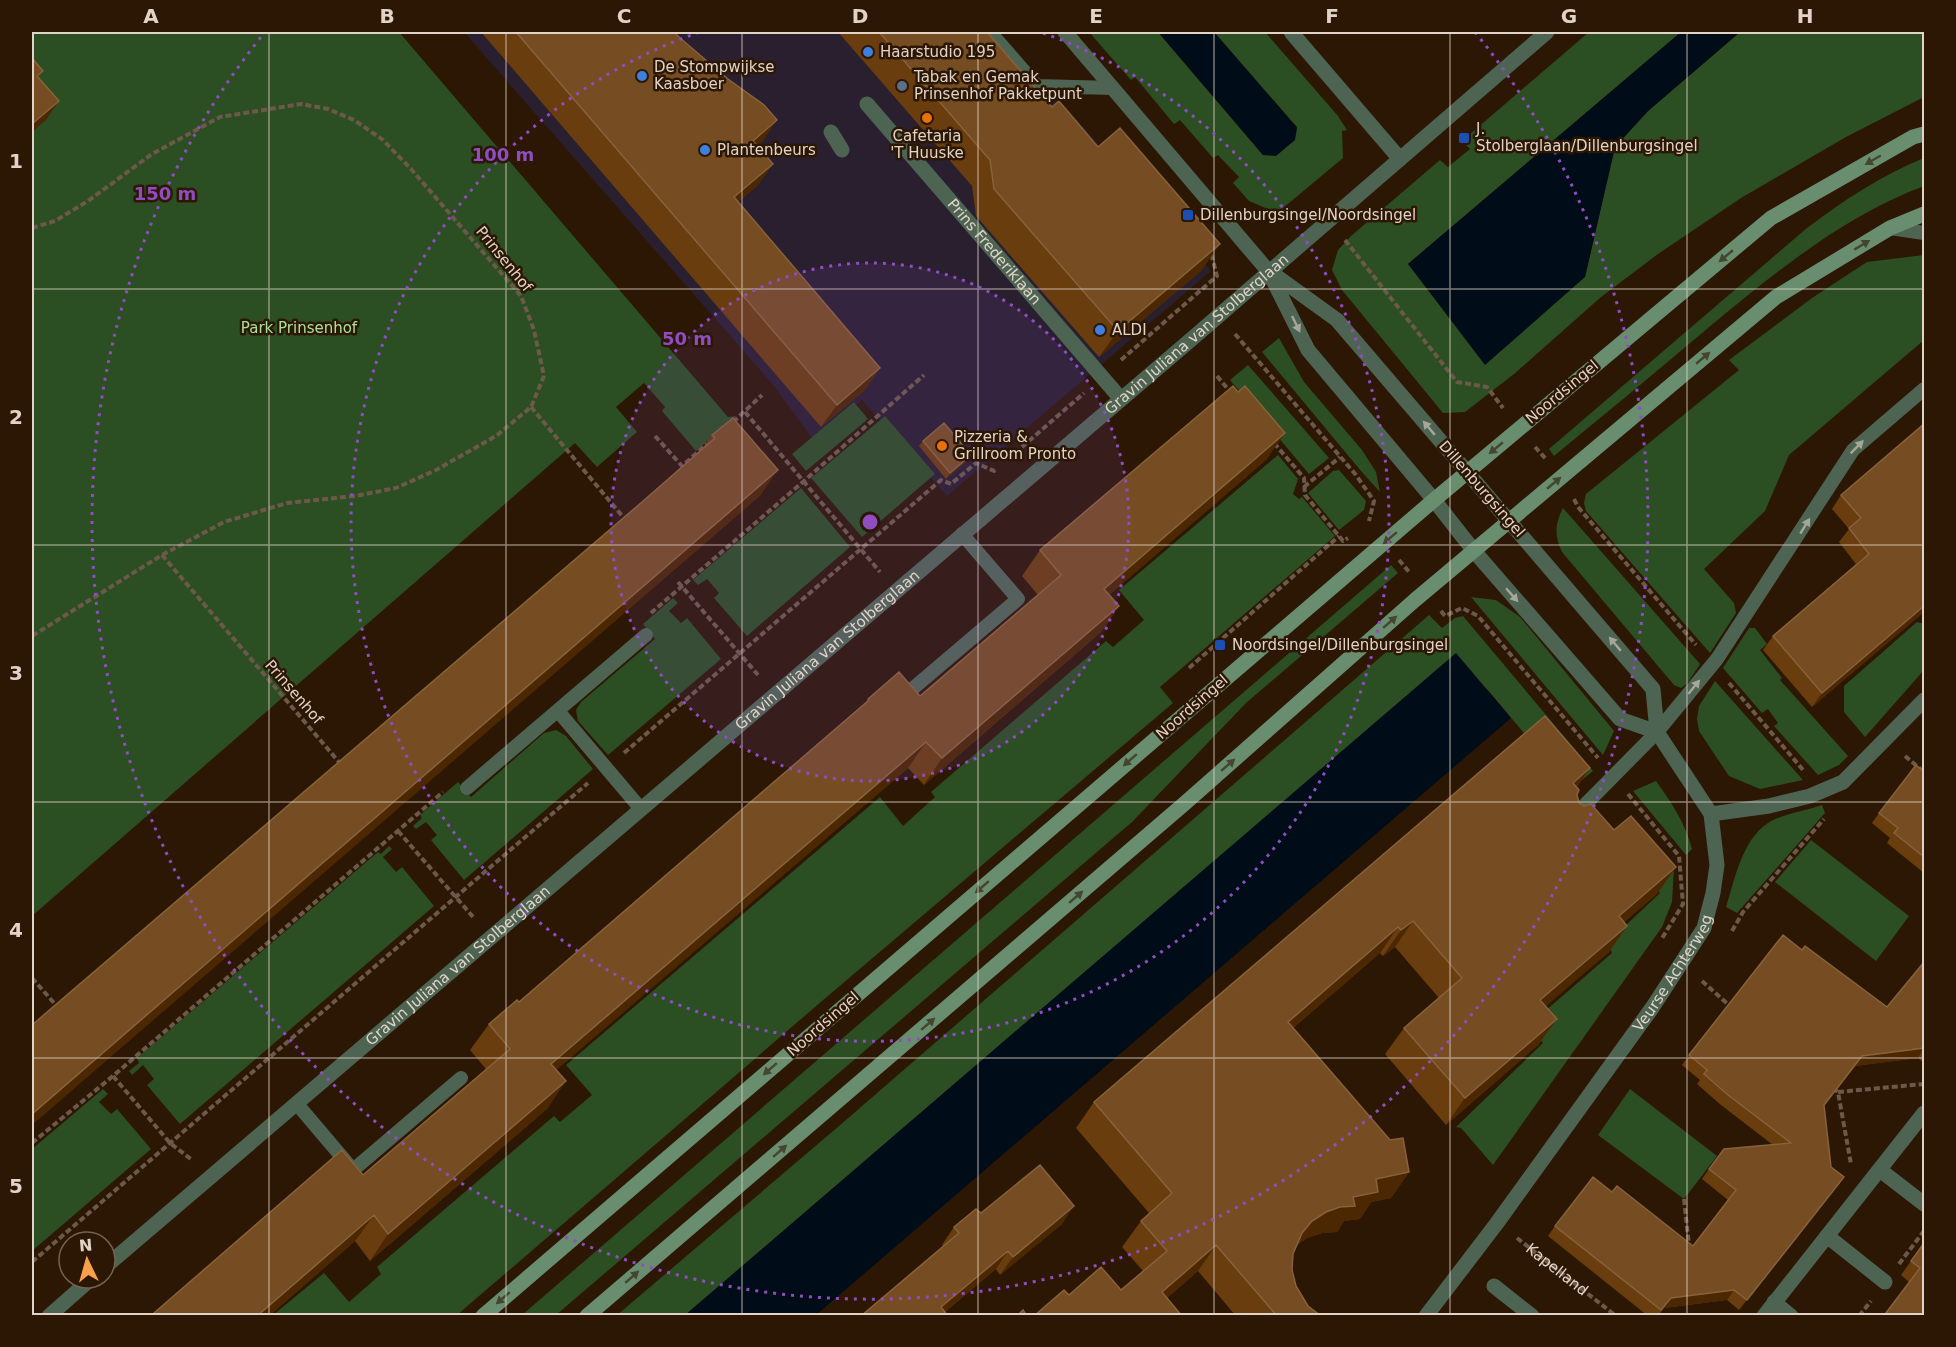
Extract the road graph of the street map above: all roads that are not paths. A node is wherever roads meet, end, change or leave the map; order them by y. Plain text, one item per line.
1 (990, 32) edge
2 (1065, 32) edge
3 (1291, 32) edge
4 (1538, 34) edge
5 (1113, 88) junction
6 (867, 104) dead end
7 (831, 132) dead end
8 (1924, 134) edge
9 (842, 150) dead end
10 (1400, 159) junction
11 (1924, 214) edge
12 (1890, 228) junction
13 (1924, 233) edge
14 (1269, 272) junction
15 (1924, 389) edge
16 (1121, 399) junction
17 (1467, 472) junction
18 (1434, 500) junction
19 (1509, 521) junction
20 (962, 534) junction
21 (1474, 550) junction
22 (646, 634) dead end
23 (904, 696) edge
24 (1923, 705) edge
25 (558, 711) junction
26 (1657, 732) junction
27 (467, 788) dead end
28 (641, 809) junction
29 (1711, 814) junction
30 (1567, 823) edge
31 (460, 1078) dead end
32 (297, 1104) junction
33 (1924, 1113) edge
34 (1880, 1170) junction
35 (1924, 1204) edge
36 (1827, 1236) junction
37 (117, 1257) edge
38 (1885, 1282) dead end
39 (1494, 1286) dead end
40 (78, 1290) edge
41 (1774, 1302) junction
42 (48, 1316) edge
43 (483, 1316) edge
44 (587, 1316) edge
45 (1426, 1316) edge
46 (1532, 1316) edge
47 (1764, 1316) edge
48 (1791, 1316) edge

1 - 5 lane
2 - 5 street, Dillenburgsingel
3 - 10 street
4 - 10 street, Gravin Juliana van Stolberglaan
5 - 14 street, Dillenburgsingel
6 - 16 street, Prins Frederiklaan
7 - 9 street
8 -> 17 main road, Noordsingel
10 - 14 street, Gravin Juliana van Stolberglaan
11 - 12 main road
12 - 13 lane
19 -> 12 main road
14 - 16 street, Gravin Juliana van Stolberglaan
17 -> 14 street, Dillenburgsingel
14 -> 18 street, Dillenburgsingel
26 -> 15 lane
16 - 20 street, Gravin Juliana van Stolberglaan
17 - 18 main road, Noordsingel
17 - 19 street, Dillenburgsingel
18 - 21 street, Dillenburgsingel
18 -> 43 main road, Noordsingel
19 - 21 main road
26 -> 19 street, Dillenburgsingel
20 - 23 lane
20 - 28 street, Gravin Juliana van Stolberglaan
21 -> 26 street, Dillenburgsingel
44 -> 21 main road
22 - 25 lane
24 - 29 street
25 - 27 lane
25 - 28 lane
26 - 29 street, Dillenburgsingel
26 - 30 lane
28 - 32 street, Gravin Juliana van Stolberglaan
29 - 45 street, Veurse Achterweg
31 - 32 lane
32 - 37 street, Gravin Juliana van Stolberglaan
33 - 34 street
34 - 35 street
34 - 36 street
36 - 38 street
36 - 41 street
39 - 46 street
40 - 42 street
41 - 47 street
41 - 48 street

